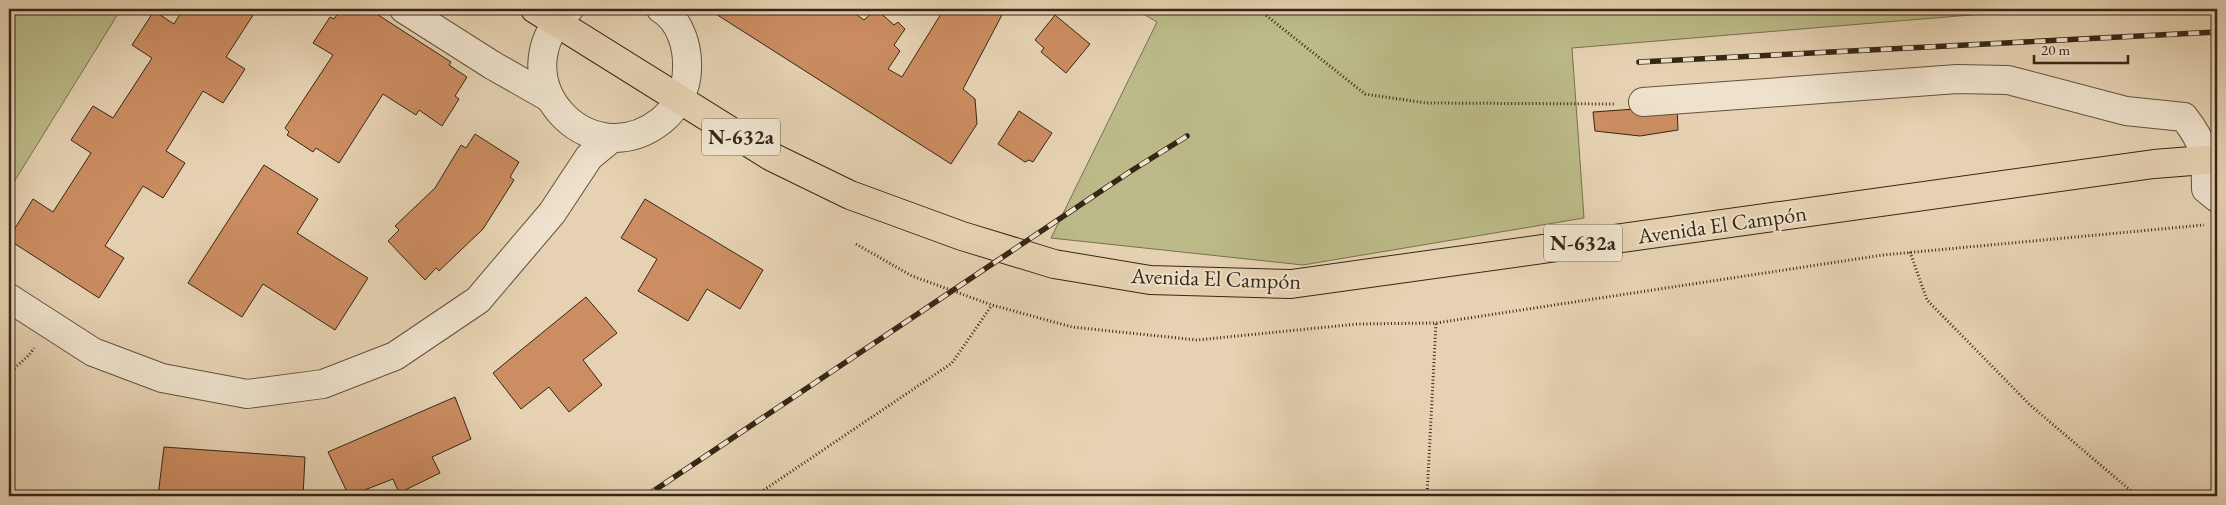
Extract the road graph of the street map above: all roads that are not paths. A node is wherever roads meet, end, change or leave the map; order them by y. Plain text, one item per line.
1 (404, 9) edge
2 (661, 9) edge
3 (553, 13) edge
4 (550, 98) junction
5 (680, 100) junction
6 (1643, 102) road end
7 (612, 138) junction
8 (2212, 159) edge
9 (2217, 198) edge
10 (9, 298) edge

1 - 4 street
2 - 5 street
3 - 4 street
3 - 5 main road, N-632a
4 - 7 street
5 - 7 street
5 - 8 main road, Avenida El Campón / N-632a
6 - 8 street
7 - 10 street
8 - 9 street

